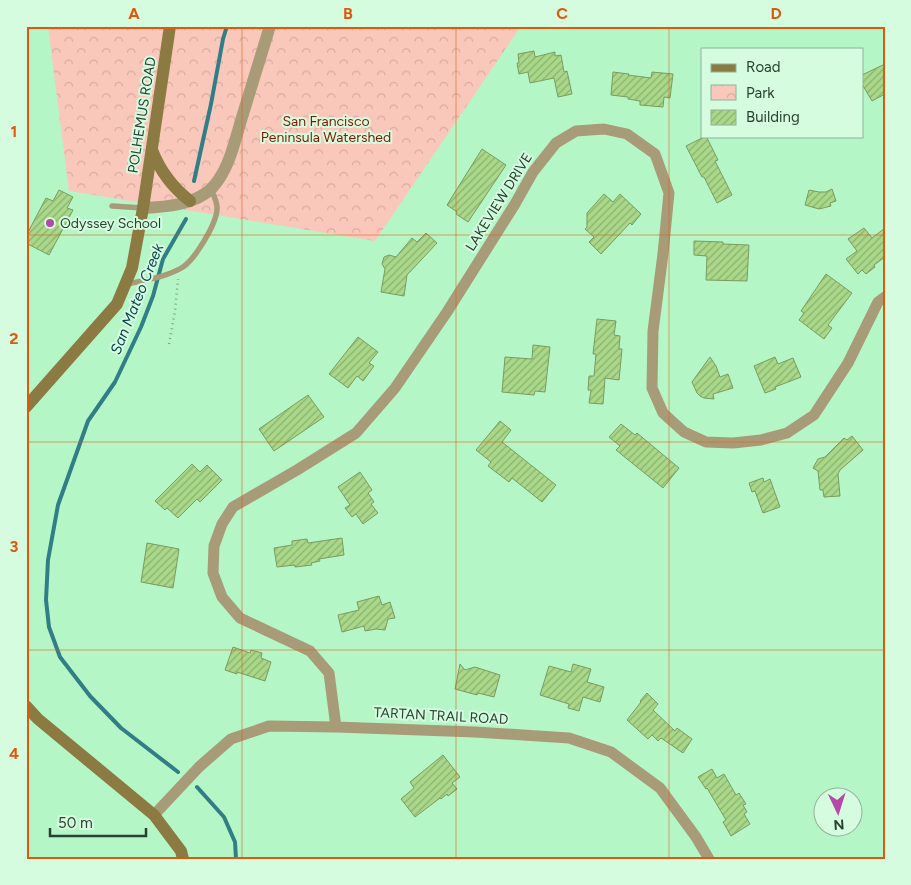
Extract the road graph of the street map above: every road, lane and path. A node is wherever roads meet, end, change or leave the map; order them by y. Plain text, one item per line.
1 (170, 26) edge
2 (270, 26) edge
3 (152, 149) junction
4 (211, 189) junction
5 (190, 201) junction
6 (112, 206) dead end
7 (143, 208) junction
8 (179, 269) junction
9 (126, 284) junction
10 (885, 297) edge
11 (169, 344) dead end
12 (26, 407) edge
13 (26, 706) edge
14 (336, 727) junction
15 (154, 814) junction
16 (182, 859) edge
17 (710, 859) edge

1 - 3 main road, POLHEMUS ROAD
2 - 4 street
3 - 5 main road
3 - 7 main road, POLHEMUS ROAD
4 - 5 street
4 - 8 lane
5 - 7 street
6 - 7 lane
7 - 9 main road, POLHEMUS ROAD
8 - 9 lane
8 - 11 path
9 - 12 main road, POLHEMUS ROAD
10 - 14 street, LAKEVIEW DRIVE
13 - 15 main road
14 - 15 street, TARTAN TRAIL ROAD
14 - 17 street, TARTAN TRAIL ROAD
15 - 16 main road

